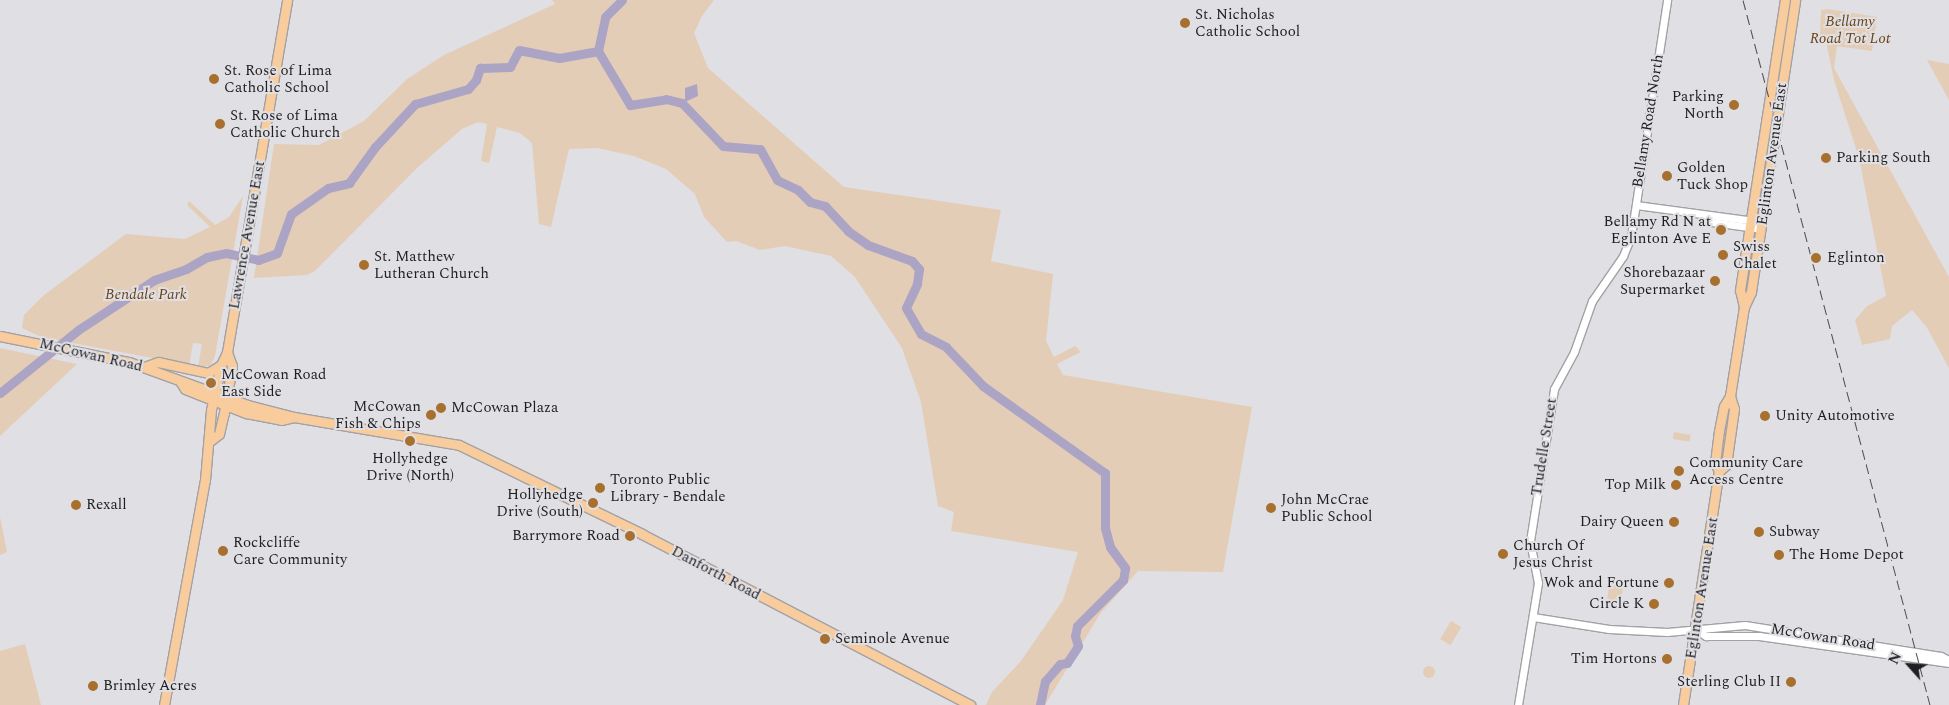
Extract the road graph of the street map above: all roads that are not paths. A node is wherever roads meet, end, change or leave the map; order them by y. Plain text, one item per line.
1 (288, 0) edge
2 (1667, 0) edge
3 (1785, 0) edge
4 (1795, 0) edge
5 (1636, 205) junction
6 (1750, 224) junction
7 (1761, 226) junction
8 (1744, 307) junction
9 (0, 336) edge
10 (228, 352) junction
11 (221, 365) junction
12 (144, 366) junction
13 (214, 397) junction
14 (226, 402) junction
15 (210, 441) junction
16 (459, 445) joint
17 (1533, 617) junction
18 (1696, 630) junction
19 (1949, 661) edge
20 (164, 705) edge
21 (970, 705) edge
22 (1518, 705) edge
23 (1683, 705) edge

1 - 10 main road, Lawrence Avenue East
2 - 5 street, Bellamy Road North
3 - 6 main road, Eglinton Avenue East
4 - 7 main road, Eglinton Avenue East
5 - 6 street, Bellamy Road North
5 - 17 street, Trudelle Street
6 - 7 street, Bellamy Road North
6 - 8 main road, Eglinton Avenue East
7 - 8 main road, Eglinton Avenue East
8 - 18 main road, Eglinton Avenue East
9 - 12 main road, McCowan Road
10 - 11 main road, Lawrence Avenue East
10 - 14 main road, Lawrence Avenue East
11 - 12 main road
11 - 13 main road, Lawrence Avenue East
12 - 13 main road, McCowan Road
13 - 14 main road, McCowan Road
13 - 15 main road, Lawrence Avenue East
14 - 15 main road, Lawrence Avenue East
14 - 16 main road, McCowan Road
15 - 20 main road, Lawrence Avenue East
16 - 21 main road, Danforth Road
17 - 18 street, McCowan Road
17 - 22 street, Trudelle Street
18 - 19 street, McCowan Road
18 - 23 main road, Eglinton Avenue East

